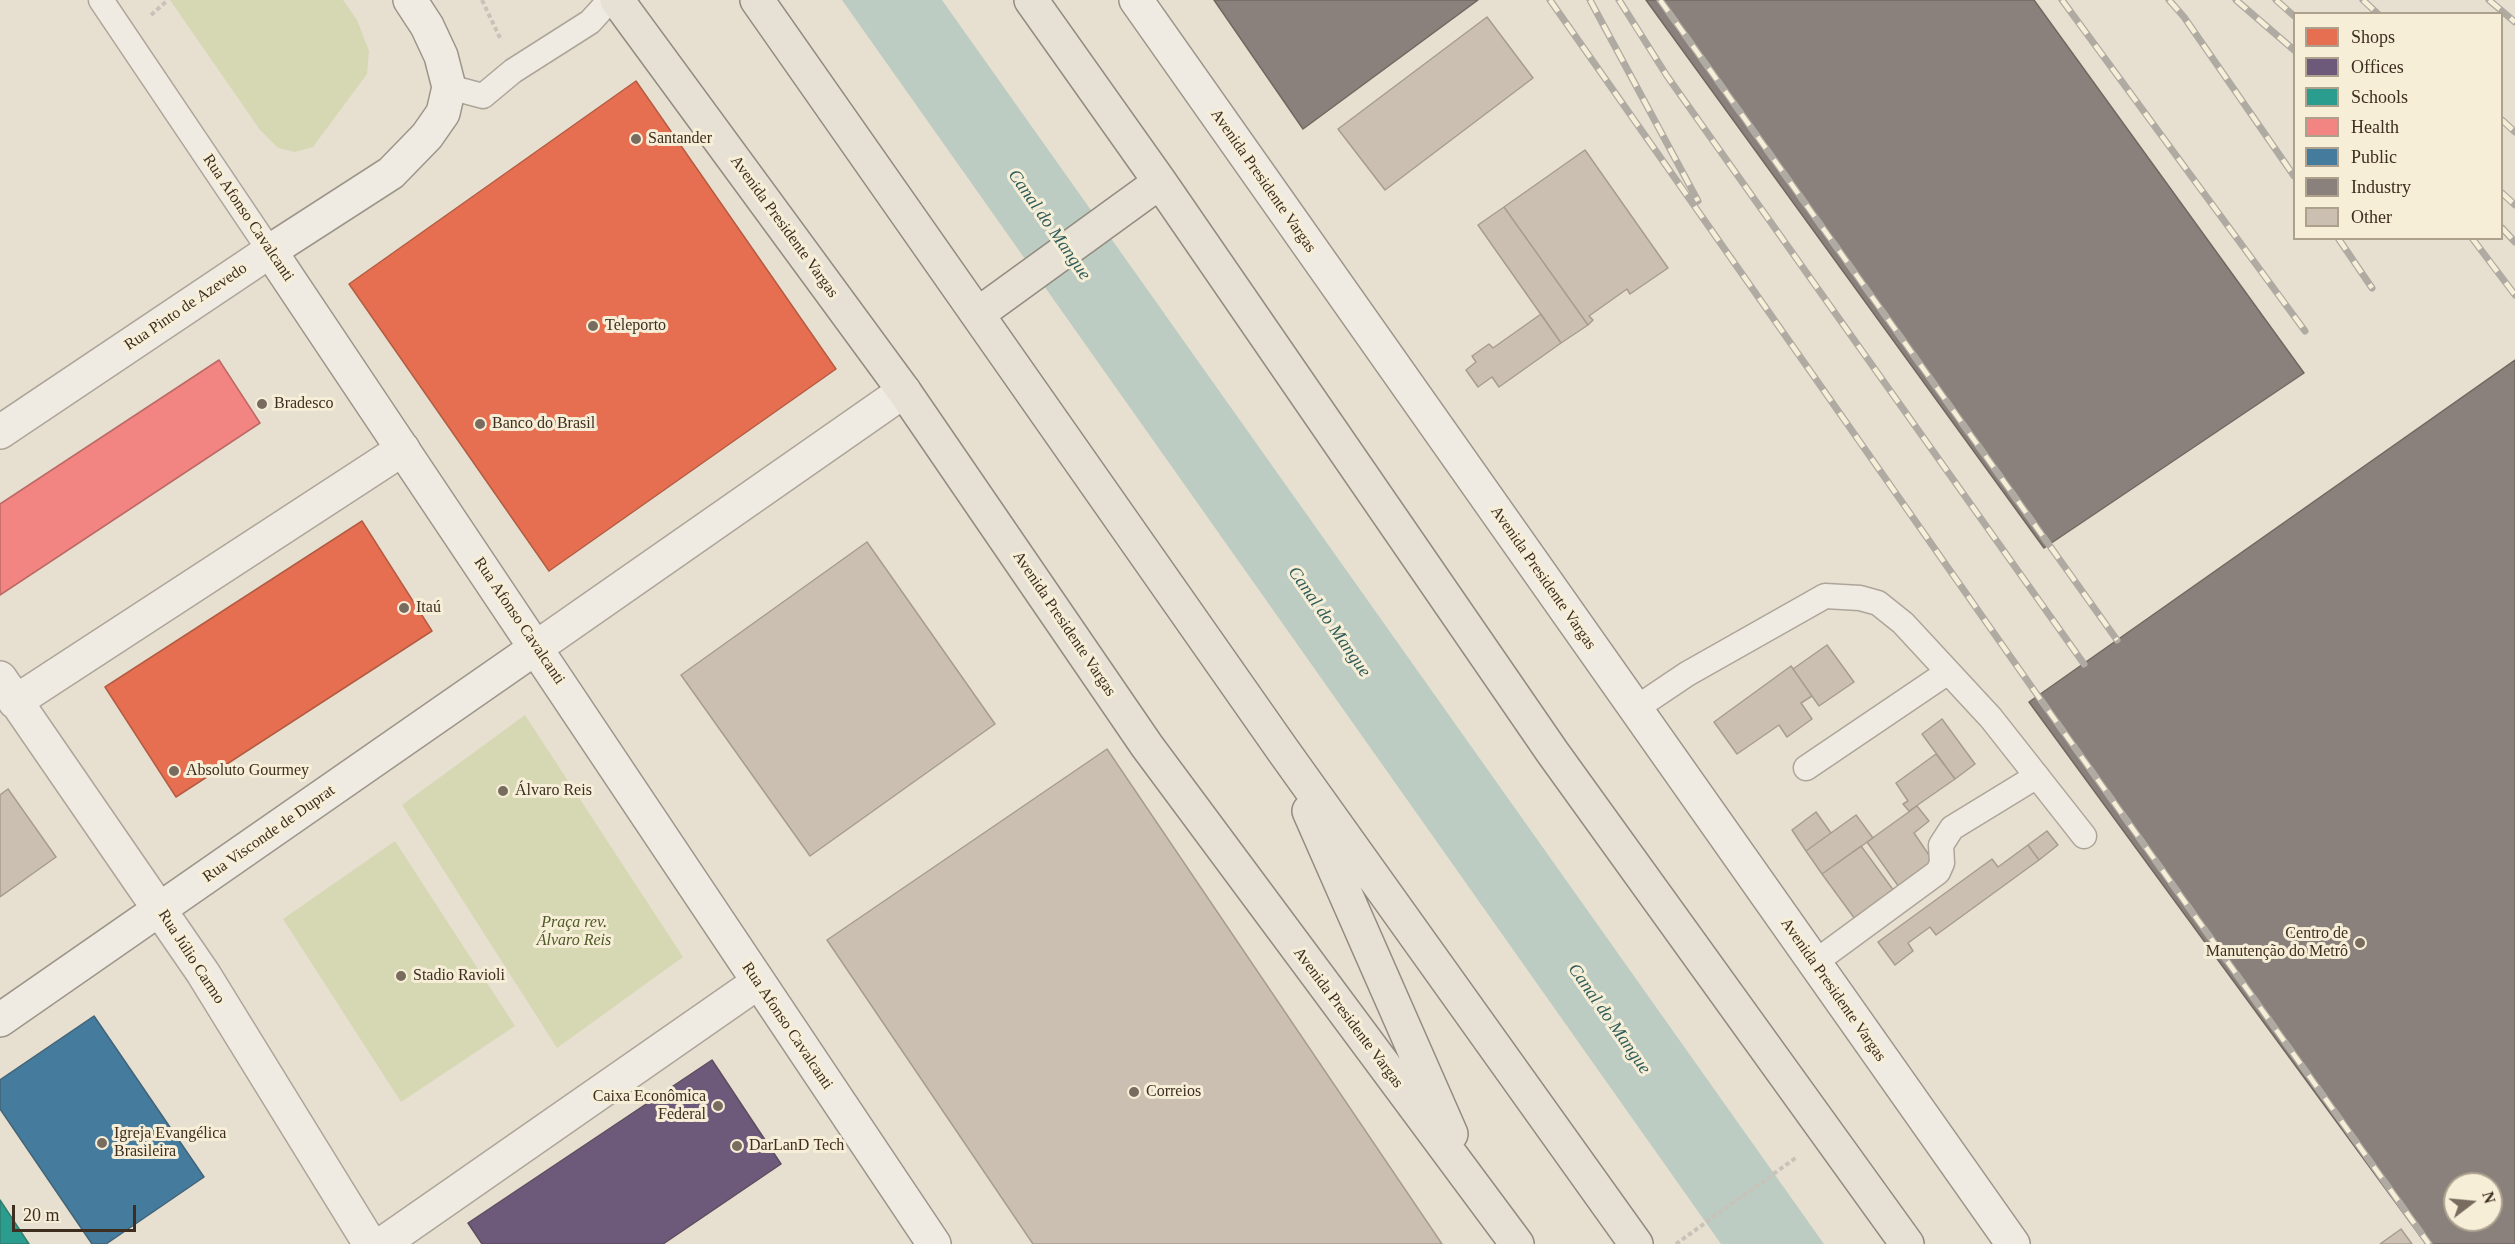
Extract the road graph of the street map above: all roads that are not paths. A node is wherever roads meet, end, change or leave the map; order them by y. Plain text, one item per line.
1 (101, 0) edge
2 (410, 0) edge
3 (610, 0) edge
4 (617, 0) edge
5 (757, 0) edge
6 (1031, 0) edge
7 (1136, 0) edge
8 (449, 87) junction
9 (1160, 182) junction
10 (270, 250) junction
11 (978, 314) junction
12 (904, 391) junction
13 (0, 432) edge
14 (403, 449) junction
15 (537, 647) junction
16 (1948, 672) junction
17 (8, 690) edge
18 (1635, 709) junction
19 (1282, 749) junction
20 (1806, 768) dead end
21 (2037, 776) junction
22 (2084, 836) dead end
23 (160, 909) junction
24 (1814, 963) junction
25 (757, 983) junction
26 (0, 1020) edge
27 (1475, 1189) junction
28 (370, 1244) edge
29 (382, 1244) edge
30 (934, 1244) edge
31 (1517, 1244) edge
32 (1636, 1244) edge
33 (1907, 1244) edge
34 (2013, 1244) edge

1 - 10 lane, Rua Afonso Cavalcanti
2 - 8 street
3 - 8 lane
4 - 12 main road, Avenida Presidente Vargas
5 - 11 main road
6 - 9 main road
7 - 18 street, Avenida Presidente Vargas
8 - 10 street, Rua Pinto de Azevedo
9 - 11 main road
9 - 33 main road
10 - 13 street, Rua Pinto de Azevedo
10 - 14 street, Rua Afonso Cavalcanti
11 - 19 main road
12 - 15 street, Rua Visconde de Duprat
12 - 27 main road, Avenida Presidente Vargas
14 - 15 street, Rua Afonso Cavalcanti
14 - 17 street
15 - 23 street, Rua Visconde de Duprat
15 - 25 street, Rua Afonso Cavalcanti
16 - 18 lane
16 - 20 lane
16 - 21 lane
17 - 23 street, Rua Júlio Carmo
18 - 24 street, Avenida Presidente Vargas
19 - 27 main road
19 - 32 main road
21 - 22 lane
21 - 24 lane
23 - 26 street, Rua Visconde de Duprat
23 - 28 street, Rua Júlio Carmo
24 - 34 street, Avenida Presidente Vargas
25 - 29 street
25 - 30 street, Rua Afonso Cavalcanti
27 - 31 main road, Avenida Presidente Vargas

